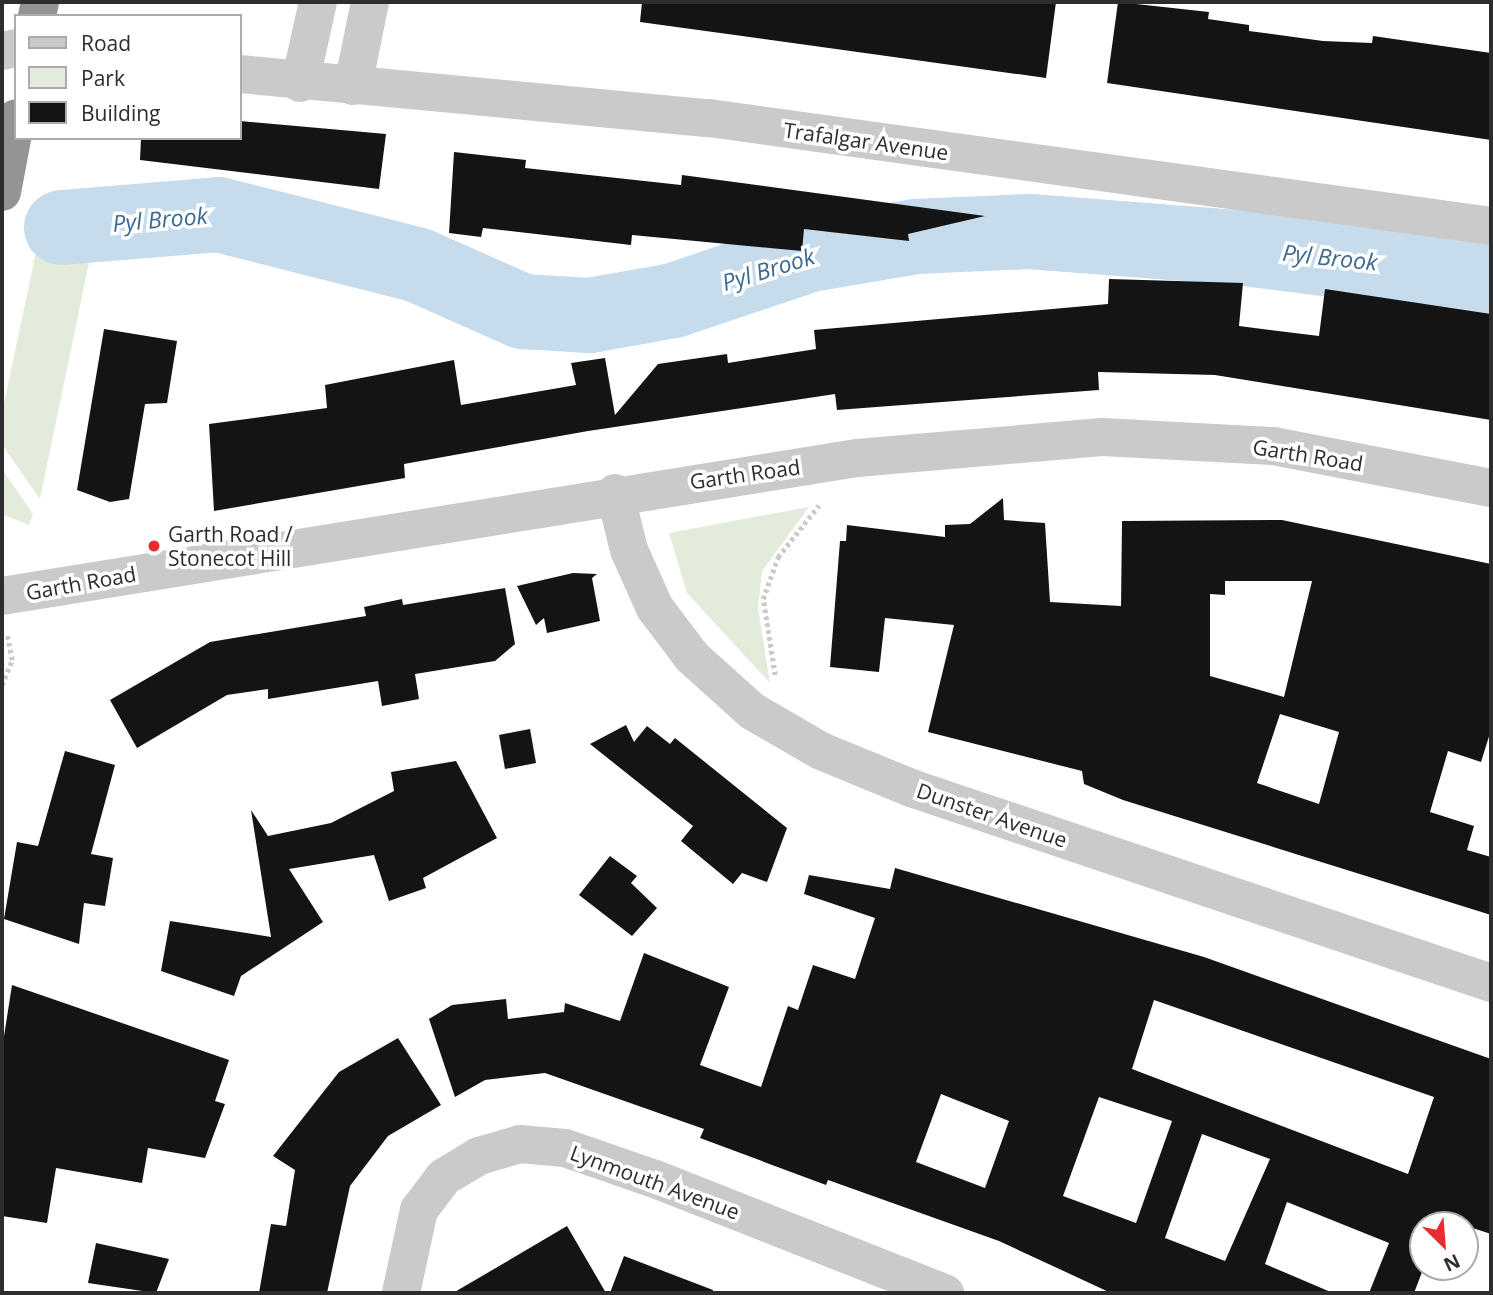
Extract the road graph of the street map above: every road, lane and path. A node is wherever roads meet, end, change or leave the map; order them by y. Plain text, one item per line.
1 (318, 2) edge
2 (370, 2) edge
3 (242, 74) edge
4 (300, 83) junction
5 (353, 86) junction
6 (14, 128) edge
7 (5, 175) edge
8 (1491, 226) edge
9 (857, 458) junction
10 (1491, 488) edge
11 (615, 493) junction
12 (4, 609) edge
13 (2, 685) edge
14 (786, 731) junction
15 (1491, 983) edge
16 (401, 1293) edge
17 (945, 1293) edge

1 - 4 street
2 - 5 street
3 - 4 street, Trafalgar Avenue
4 - 5 street, Trafalgar Avenue
5 - 8 street, Trafalgar Avenue
6 - 7 highway
9 - 10 street, Garth Road
9 - 11 street, Garth Road
9 - 14 path
11 - 12 street, Garth Road
11 - 14 street, Dunster Avenue
12 - 13 path
14 - 15 street, Dunster Avenue
16 - 17 street, Lynmouth Avenue

